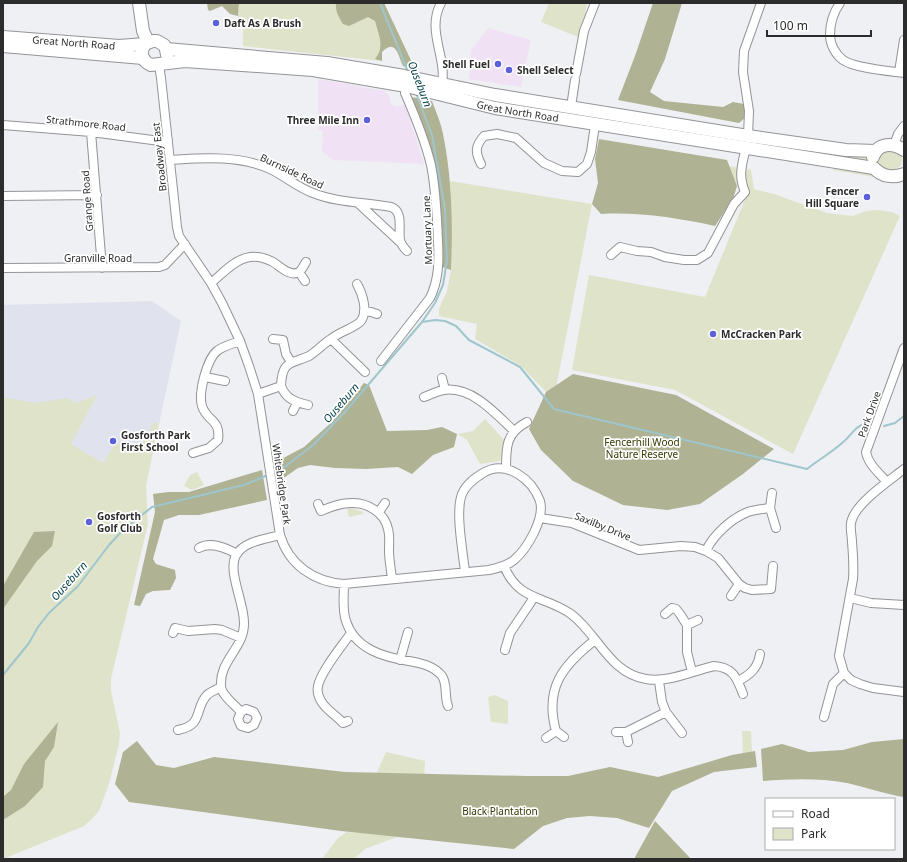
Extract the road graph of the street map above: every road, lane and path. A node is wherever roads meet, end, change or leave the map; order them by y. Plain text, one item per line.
1 (139, 3) edge
2 (434, 3) edge
3 (441, 3) edge
4 (595, 3) edge
5 (761, 3) edge
6 (840, 3) edge
7 (437, 12) junction
8 (3, 36) edge
9 (904, 40) edge
10 (147, 43) junction
11 (3, 46) edge
12 (166, 49) junction
13 (143, 58) junction
14 (160, 64) junction
15 (902, 73) edge
16 (405, 81) junction
17 (419, 84) junction
18 (442, 84) junction
19 (571, 107) junction
20 (3, 125) edge
21 (595, 125) junction
22 (904, 126) edge
23 (92, 132) junction
24 (168, 140) junction
25 (747, 142) junction
26 (899, 148) edge
27 (876, 151) junction
28 (170, 160) junction
29 (481, 164) dead end
30 (874, 168) junction
31 (904, 173) edge
32 (97, 195) junction
33 (3, 196) edge
34 (358, 203) junction
35 (400, 242) junction
36 (185, 244) junction
37 (406, 251) dead end
38 (611, 255) dead end
39 (306, 262) dead end
40 (3, 268) edge
41 (102, 268) junction
42 (299, 272) junction
43 (305, 281) dead end
44 (211, 283) junction
45 (357, 284) dead end
46 (364, 311) junction
47 (377, 314) dead end
48 (273, 339) dead end
49 (331, 339) junction
50 (240, 341) junction
51 (904, 348) edge
52 (381, 361) dead end
53 (291, 362) junction
54 (365, 372) dead end
55 (205, 377) junction
56 (442, 378) dead end
57 (225, 381) dead end
58 (281, 386) junction
59 (445, 390) junction
60 (258, 394) junction
61 (424, 397) dead end
62 (297, 403) junction
63 (308, 405) dead end
64 (293, 411) dead end
65 (527, 422) dead end
66 (514, 431) junction
67 (193, 453) dead end
68 (506, 468) junction
69 (904, 469) edge
70 (887, 482) junction
71 (772, 493) dead end
72 (385, 502) dead end
73 (770, 508) junction
74 (320, 510) dead end
75 (379, 512) junction
76 (540, 518) junction
77 (776, 528) dead end
78 (280, 535) junction
79 (199, 548) dead end
80 (706, 551) junction
81 (237, 554) junction
82 (504, 566) junction
83 (773, 566) dead end
84 (465, 572) junction
85 (392, 579) junction
86 (344, 584) junction
87 (739, 584) junction
88 (731, 596) dead end
89 (533, 597) junction
90 (850, 598) junction
91 (904, 605) edge
92 (665, 614) dead end
93 (698, 620) dead end
94 (687, 625) junction
95 (174, 628) dead end
96 (408, 632) dead end
97 (351, 633) junction
98 (241, 638) junction
99 (595, 640) junction
100 (505, 650) dead end
101 (760, 654) dead end
102 (400, 660) junction
103 (692, 672) junction
104 (844, 673) junction
105 (659, 681) junction
106 (738, 681) junction
107 (221, 687) junction
108 (904, 692) edge
109 (743, 694) dead end
110 (445, 703) dead end
111 (241, 712) dead end
112 (666, 712) junction
113 (824, 717) dead end
114 (343, 724) dead end
115 (178, 730) dead end
116 (556, 731) junction
117 (616, 732) dead end
118 (626, 732) junction
119 (682, 733) dead end
120 (564, 737) dead end
121 (546, 738) dead end
122 (628, 742) dead end

1 - 10 main road
2 - 7 street
3 - 7 street
4 - 19 street
5 - 25 street
6 - 15 street
7 - 18 street
8 - 10 main road, Great North Road
9 - 15 street
10 - 12 main road, Great North Road
10 - 13 main road
11 - 13 main road, Great North Road
12 - 14 main road
12 - 16 main road, Great North Road
13 - 14 main road, Great North Road
14 - 16 main road, Great North Road
14 - 24 street, Broadway East
16 - 17 main road, Great North Road
16 - 52 street, Mortuary Lane
17 - 18 main road, Great North Road
17 - 21 main road, Great North Road
18 - 19 main road, Great North Road
19 - 25 main road, Great North Road
20 - 23 street, Strathmore Road
21 - 25 main road, Great North Road
21 - 29 street
22 - 26 street
23 - 24 street, Strathmore Road
23 - 32 street, Grange Road
24 - 28 street, Broadway East
25 - 27 main road, Great North Road
25 - 30 main road, Great North Road
25 - 38 street
26 - 27 main road, Great North Road
27 - 30 main road
28 - 34 street, Burnside Road
28 - 36 street, Broadway East
30 - 31 main road, Great North Road
32 - 33 street
32 - 41 street, Grange Road
34 - 35 street
34 - 35 street, Burnside Road
35 - 37 street
36 - 41 street, Granville Road
36 - 44 street, Whitebridge Park
39 - 42 street
40 - 41 street, Granville Road
42 - 43 street
42 - 44 street
44 - 50 street, Whitebridge Park
45 - 46 street
46 - 47 street
46 - 49 street
48 - 53 street
49 - 53 street
49 - 54 street
50 - 55 street
50 - 60 street, Whitebridge Park
51 - 70 street, Park Drive
53 - 58 street
55 - 57 street
55 - 67 street
56 - 59 street
58 - 60 street
58 - 62 street
59 - 61 street
59 - 66 street
60 - 78 street, Whitebridge Park
62 - 63 street
62 - 64 street
65 - 66 street
66 - 68 street
68 - 76 street
68 - 84 street
69 - 70 street
70 - 90 street
71 - 73 street
72 - 75 street
73 - 77 street
73 - 80 street
74 - 75 street
75 - 85 street
76 - 80 street, Saxilby Drive
76 - 82 street
78 - 81 street
78 - 86 street, Whitebridge Park
79 - 81 street
80 - 87 street
81 - 98 street
82 - 84 street
82 - 89 street
83 - 87 street
84 - 85 street, Whitebridge Park
85 - 86 street, Whitebridge Park
86 - 97 street
87 - 88 street
89 - 99 street
89 - 100 street
90 - 91 street
90 - 104 street
92 - 94 street
93 - 94 street
94 - 103 street
95 - 98 street
96 - 102 street
97 - 102 street
97 - 114 street
98 - 107 street
99 - 105 street
99 - 116 street
101 - 106 street
102 - 110 street
103 - 105 street
103 - 106 street
104 - 108 street
104 - 113 street
105 - 112 street
106 - 109 street
107 - 111 street
107 - 115 street
112 - 118 street
112 - 119 street
116 - 120 street
116 - 121 street
117 - 118 street
118 - 122 street

